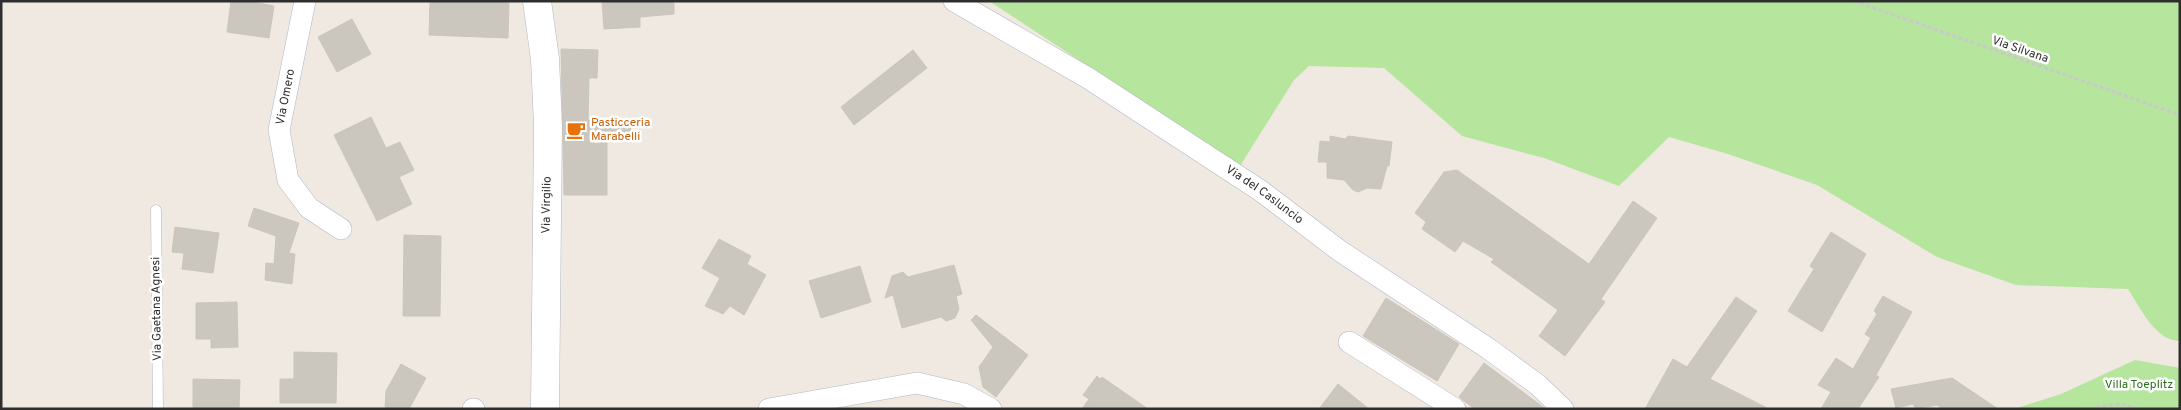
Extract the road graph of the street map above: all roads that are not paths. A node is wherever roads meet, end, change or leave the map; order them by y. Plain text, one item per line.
1 (305, 1) edge
2 (537, 1) edge
3 (954, 1) edge
4 (156, 210) dead end
5 (342, 229) dead end
6 (1349, 342) dead end
7 (158, 409) edge
8 (545, 409) edge
9 (769, 409) edge
10 (991, 409) edge
11 (1455, 409) edge
12 (1563, 409) edge

1 - 5 street, Via Omero
2 - 8 main road, Via Virgilio
3 - 12 street, Via del Casluncio
4 - 7 lane, Via Gaetana Agnesi
6 - 11 street
9 - 10 street

